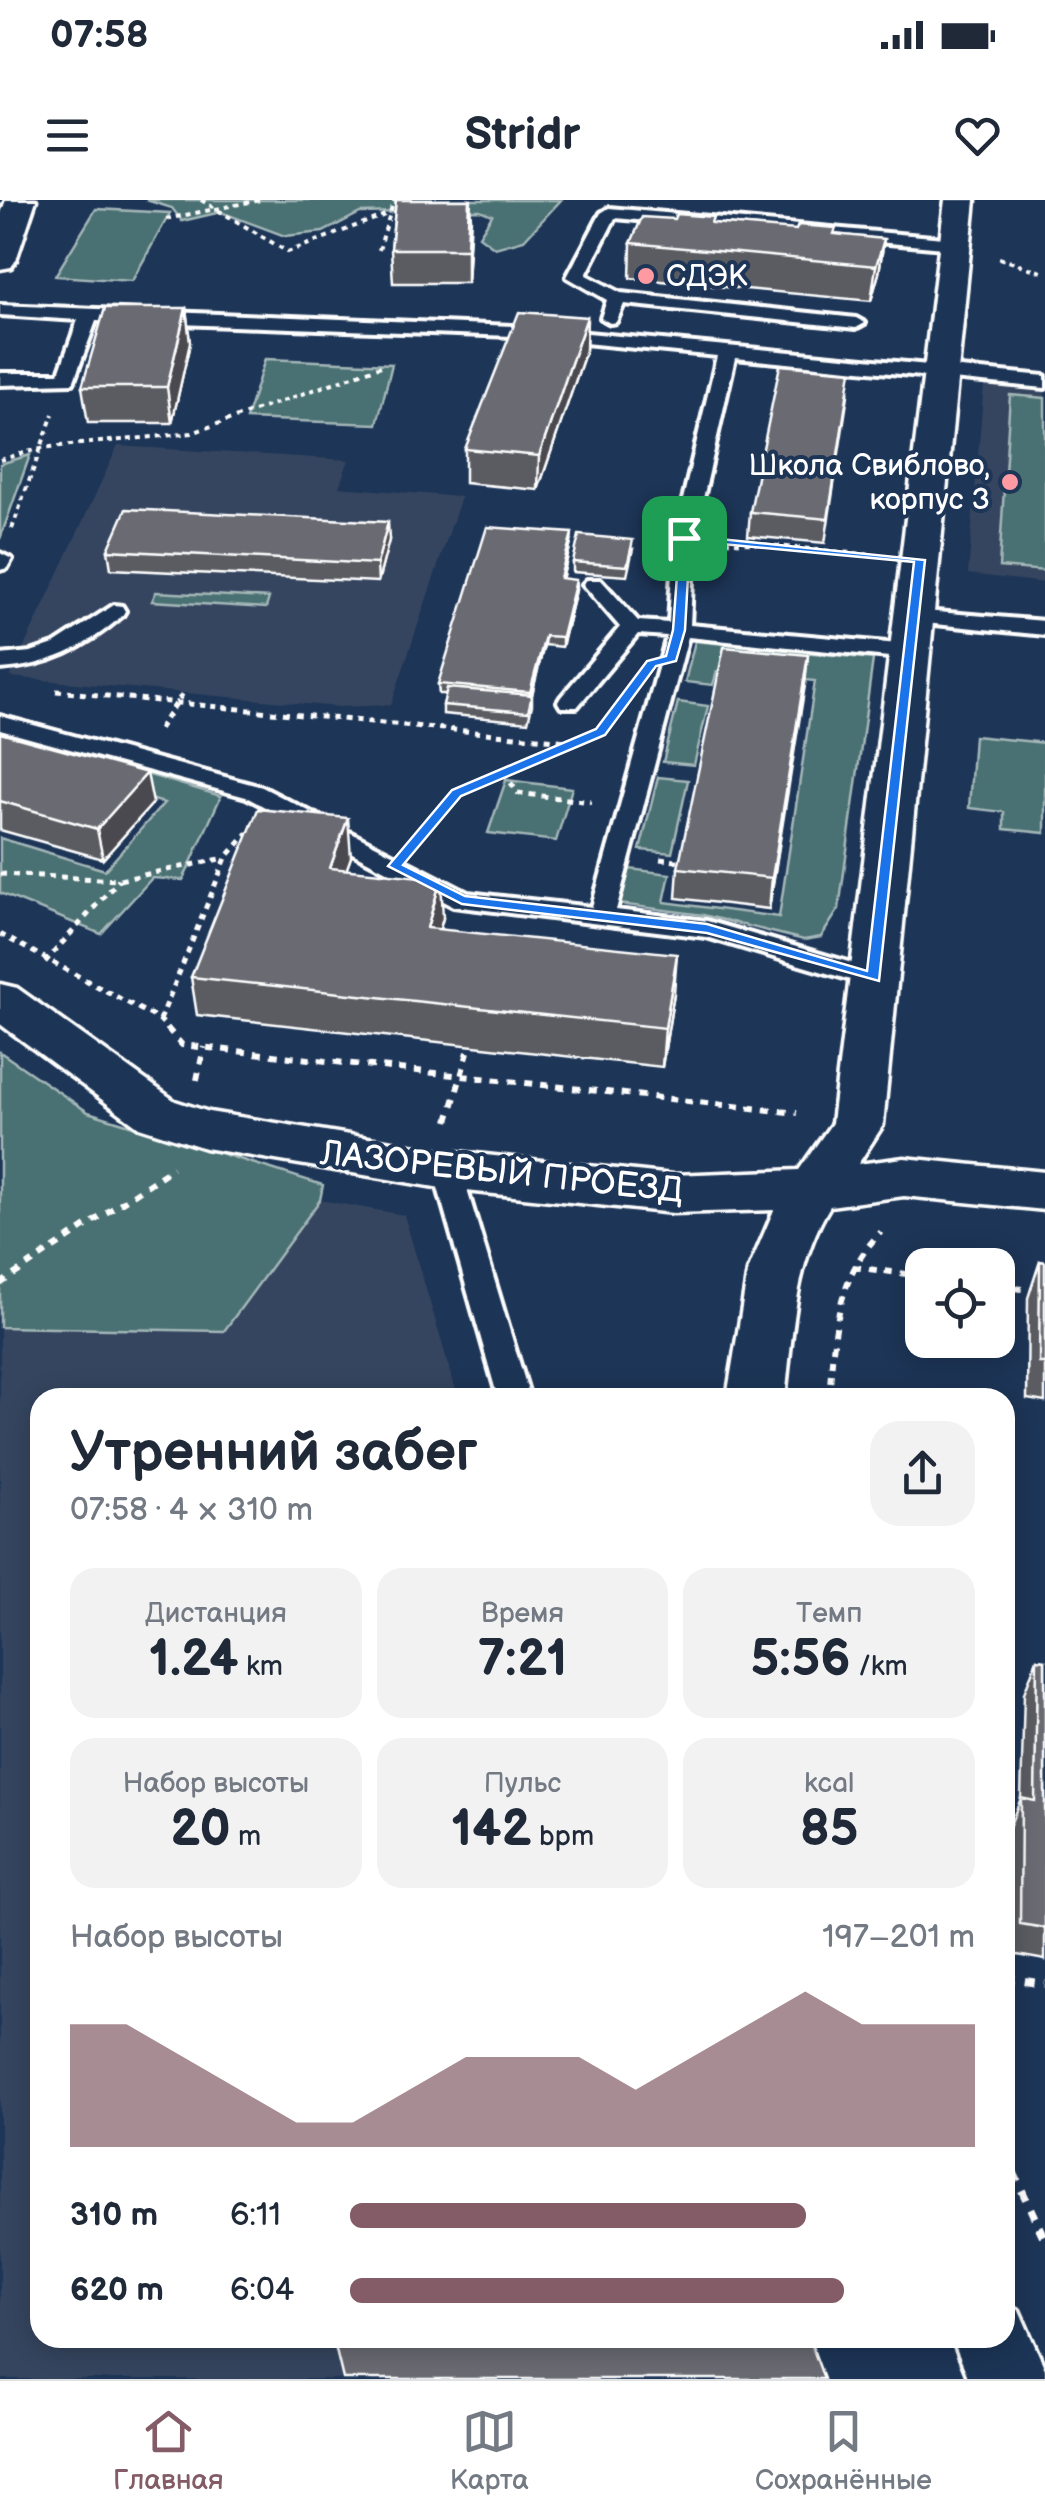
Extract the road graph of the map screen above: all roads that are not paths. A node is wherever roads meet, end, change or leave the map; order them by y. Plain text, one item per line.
1 (22, 200) edge
2 (960, 200) edge
3 (955, 244) junction
4 (0, 260) edge
5 (617, 298) junction
6 (0, 310) edge
7 (88, 315) junction
8 (856, 323) dead end
9 (603, 340) junction
10 (727, 352) junction
11 (942, 373) junction
12 (0, 378) edge
13 (1045, 382) edge
14 (594, 584) dead end
15 (114, 611) dead end
16 (632, 627) junction
17 (1045, 628) edge
18 (679, 630) junction
19 (911, 634) junction
20 (0, 662) edge
21 (569, 702) dead end
22 (0, 723) edge
23 (602, 916) junction
24 (874, 978) junction
25 (0, 1000) edge
26 (447, 1170) junction
27 (818, 1189) junction
28 (1045, 1191) edge
29 (511, 1388) edge
30 (757, 1388) edge
31 (995, 2348) edge
32 (1009, 2379) edge

1 - 4 street
2 - 3 street
3 - 5 lane
3 - 11 street
5 - 8 lane
5 - 9 lane
6 - 7 lane
7 - 9 lane
7 - 12 lane
9 - 10 lane
10 - 11 lane
10 - 18 lane
11 - 13 lane
11 - 19 street
14 - 16 lane
15 - 20 lane
16 - 18 lane
16 - 21 lane
17 - 19 lane
18 - 19 lane
18 - 23 lane
19 - 24 street
22 - 23 lane
23 - 24 lane
24 - 27 street
25 - 26 street, ЛАЗОРЕВЫЙ ПРОЕЗД
26 - 27 street, ЛАЗОРЕВЫЙ ПРОЕЗД
26 - 29 lane
27 - 28 street, ЛАЗОРЕВЫЙ ПРОЕЗД
27 - 30 street
31 - 32 street

